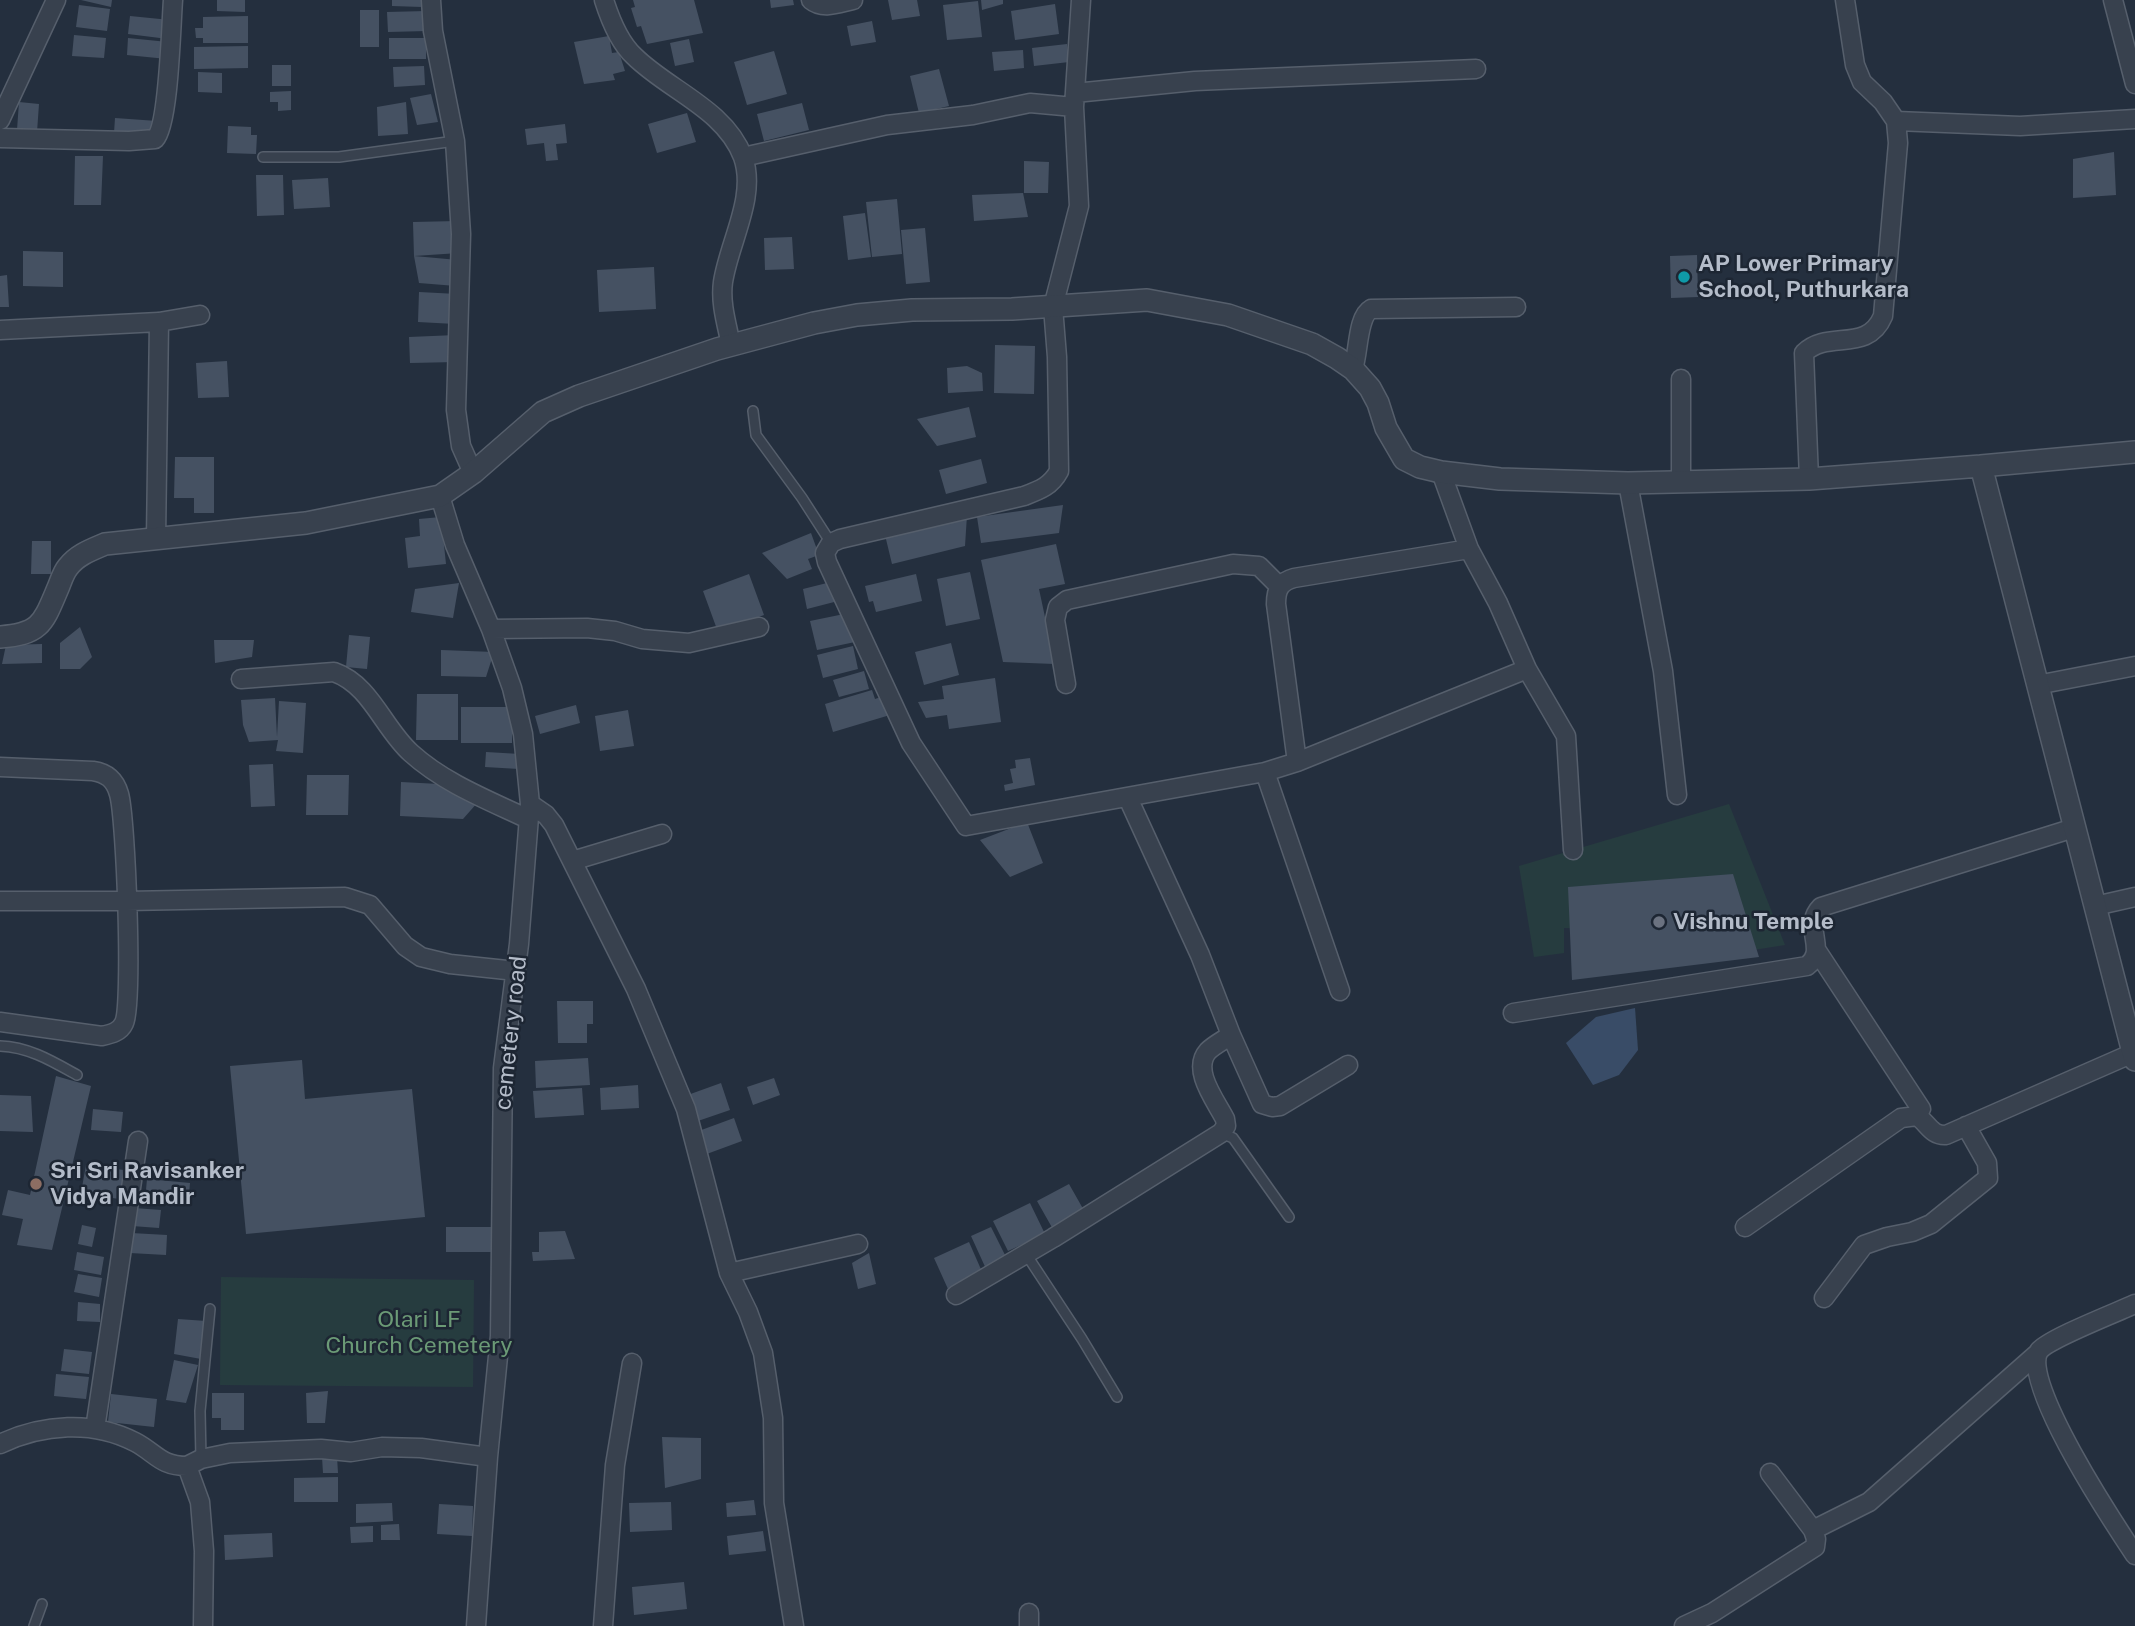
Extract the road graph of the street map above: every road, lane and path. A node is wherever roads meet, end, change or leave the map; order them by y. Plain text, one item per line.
1 (56, 0) edge
2 (173, 0) edge
3 (431, 0) edge
4 (604, 0) edge
5 (811, 0) edge
6 (853, 0) edge
7 (1081, 0) edge
8 (1845, 0) edge
9 (2113, 0) edge
10 (1476, 69) dead end
11 (2135, 84) edge
12 (1075, 100) junction
13 (2, 111) edge
14 (2135, 119) edge
15 (1896, 121) junction
16 (0, 138) edge
17 (455, 141) junction
18 (263, 157) dead end
19 (743, 157) junction
20 (1054, 307) junction
21 (1517, 307) dead end
22 (200, 315) dead end
23 (159, 322) junction
24 (0, 330) edge
25 (731, 345) junction
26 (1353, 369) junction
27 (1681, 379) dead end
28 (753, 411) dead end
29 (2135, 452) edge
30 (1981, 466) junction
31 (1441, 472) junction
32 (473, 473) junction
33 (1809, 480) junction
34 (1681, 482) junction
35 (1628, 483) junction
36 (440, 496) junction
37 (156, 539) junction
38 (831, 543) junction
39 (1469, 549) junction
40 (1279, 586) junction
41 (759, 627) dead end
42 (491, 629) junction
43 (0, 638) edge
44 (2135, 666) edge
45 (1527, 668) junction
46 (241, 679) dead end
47 (1066, 684) dead end
48 (2037, 685) junction
49 (1297, 762) junction
50 (0, 767) edge
51 (1265, 772) junction
52 (1677, 795) dead end
53 (1128, 798) junction
54 (529, 812) junction
55 (2074, 828) junction
56 (662, 834) dead end
57 (1573, 850) dead end
58 (572, 861) junction
59 (2135, 897) edge
60 (0, 901) edge
61 (126, 901) junction
62 (2095, 906) junction
63 (1817, 951) junction
64 (516, 971) junction
65 (1340, 991) dead end
66 (1513, 1013) dead end
67 (0, 1023) edge
68 (1231, 1035) junction
69 (0, 1046) edge
70 (2134, 1057) edge
71 (1348, 1065) dead end
72 (77, 1075) dead end
73 (1921, 1109) dead end
74 (1966, 1126) junction
75 (1221, 1133) junction
76 (138, 1141) dead end
77 (1289, 1217) dead end
78 (1745, 1227) dead end
79 (858, 1244) dead end
80 (1026, 1254) junction
81 (729, 1273) junction
82 (956, 1295) dead end
83 (1824, 1298) dead end
84 (2135, 1304) edge
85 (210, 1308) dead end
86 (2038, 1353) junction
87 (632, 1363) dead end
88 (1117, 1397) dead end
89 (95, 1429) junction
90 (0, 1444) edge
91 (488, 1457) junction
92 (194, 1463) junction
93 (1770, 1473) dead end
94 (1813, 1530) junction
95 (2135, 1555) edge
96 (41, 1604) dead end
97 (34, 1626) edge
98 (203, 1626) edge
99 (476, 1626) edge
100 (603, 1626) edge
101 (794, 1626) edge
102 (1684, 1626) edge

1 - 13 street
2 - 16 street
3 - 17 street
4 - 19 street
5 - 6 street
7 - 12 street
8 - 15 street
9 - 11 street
10 - 12 street
12 - 19 street
12 - 20 street
14 - 15 street
15 - 33 street
17 - 18 lane
17 - 32 street
19 - 25 street
20 - 25 street
20 - 26 street
20 - 38 street
21 - 26 street
22 - 23 street
23 - 24 street
23 - 37 street
25 - 32 street
26 - 31 street
27 - 34 street
28 - 38 lane
29 - 30 street
30 - 33 street
30 - 48 street
31 - 35 street
31 - 39 street
32 - 36 street
33 - 34 street
34 - 35 street
35 - 52 street
36 - 37 street
36 - 42 street, cemetery road
37 - 43 street
38 - 53 street
39 - 40 street
39 - 45 street
40 - 47 street
40 - 49 street
41 - 42 street
42 - 54 street, cemetery road
44 - 48 street
45 - 49 street
45 - 57 street
46 - 54 street
48 - 55 street
49 - 51 street
50 - 61 street
51 - 53 street
51 - 65 street
53 - 68 street
54 - 58 street
54 - 64 street, cemetery road
55 - 62 street
55 - 63 street
56 - 58 street
58 - 81 street
59 - 62 street
60 - 61 street
61 - 64 street
61 - 67 street
62 - 70 street
63 - 66 street
63 - 73 street
64 - 91 street, cemetery road
68 - 71 street
68 - 75 street
69 - 72 lane
70 - 74 street
74 - 78 street
74 - 83 street
75 - 77 lane
75 - 80 street
76 - 89 street
79 - 81 street
80 - 82 street
80 - 88 lane
81 - 101 street
84 - 86 street
85 - 92 lane
86 - 94 street
86 - 95 street
87 - 100 street
89 - 90 street
89 - 92 street
91 - 92 street
91 - 99 street, cemetery road
92 - 98 street
93 - 94 street
94 - 102 street
96 - 97 lane

